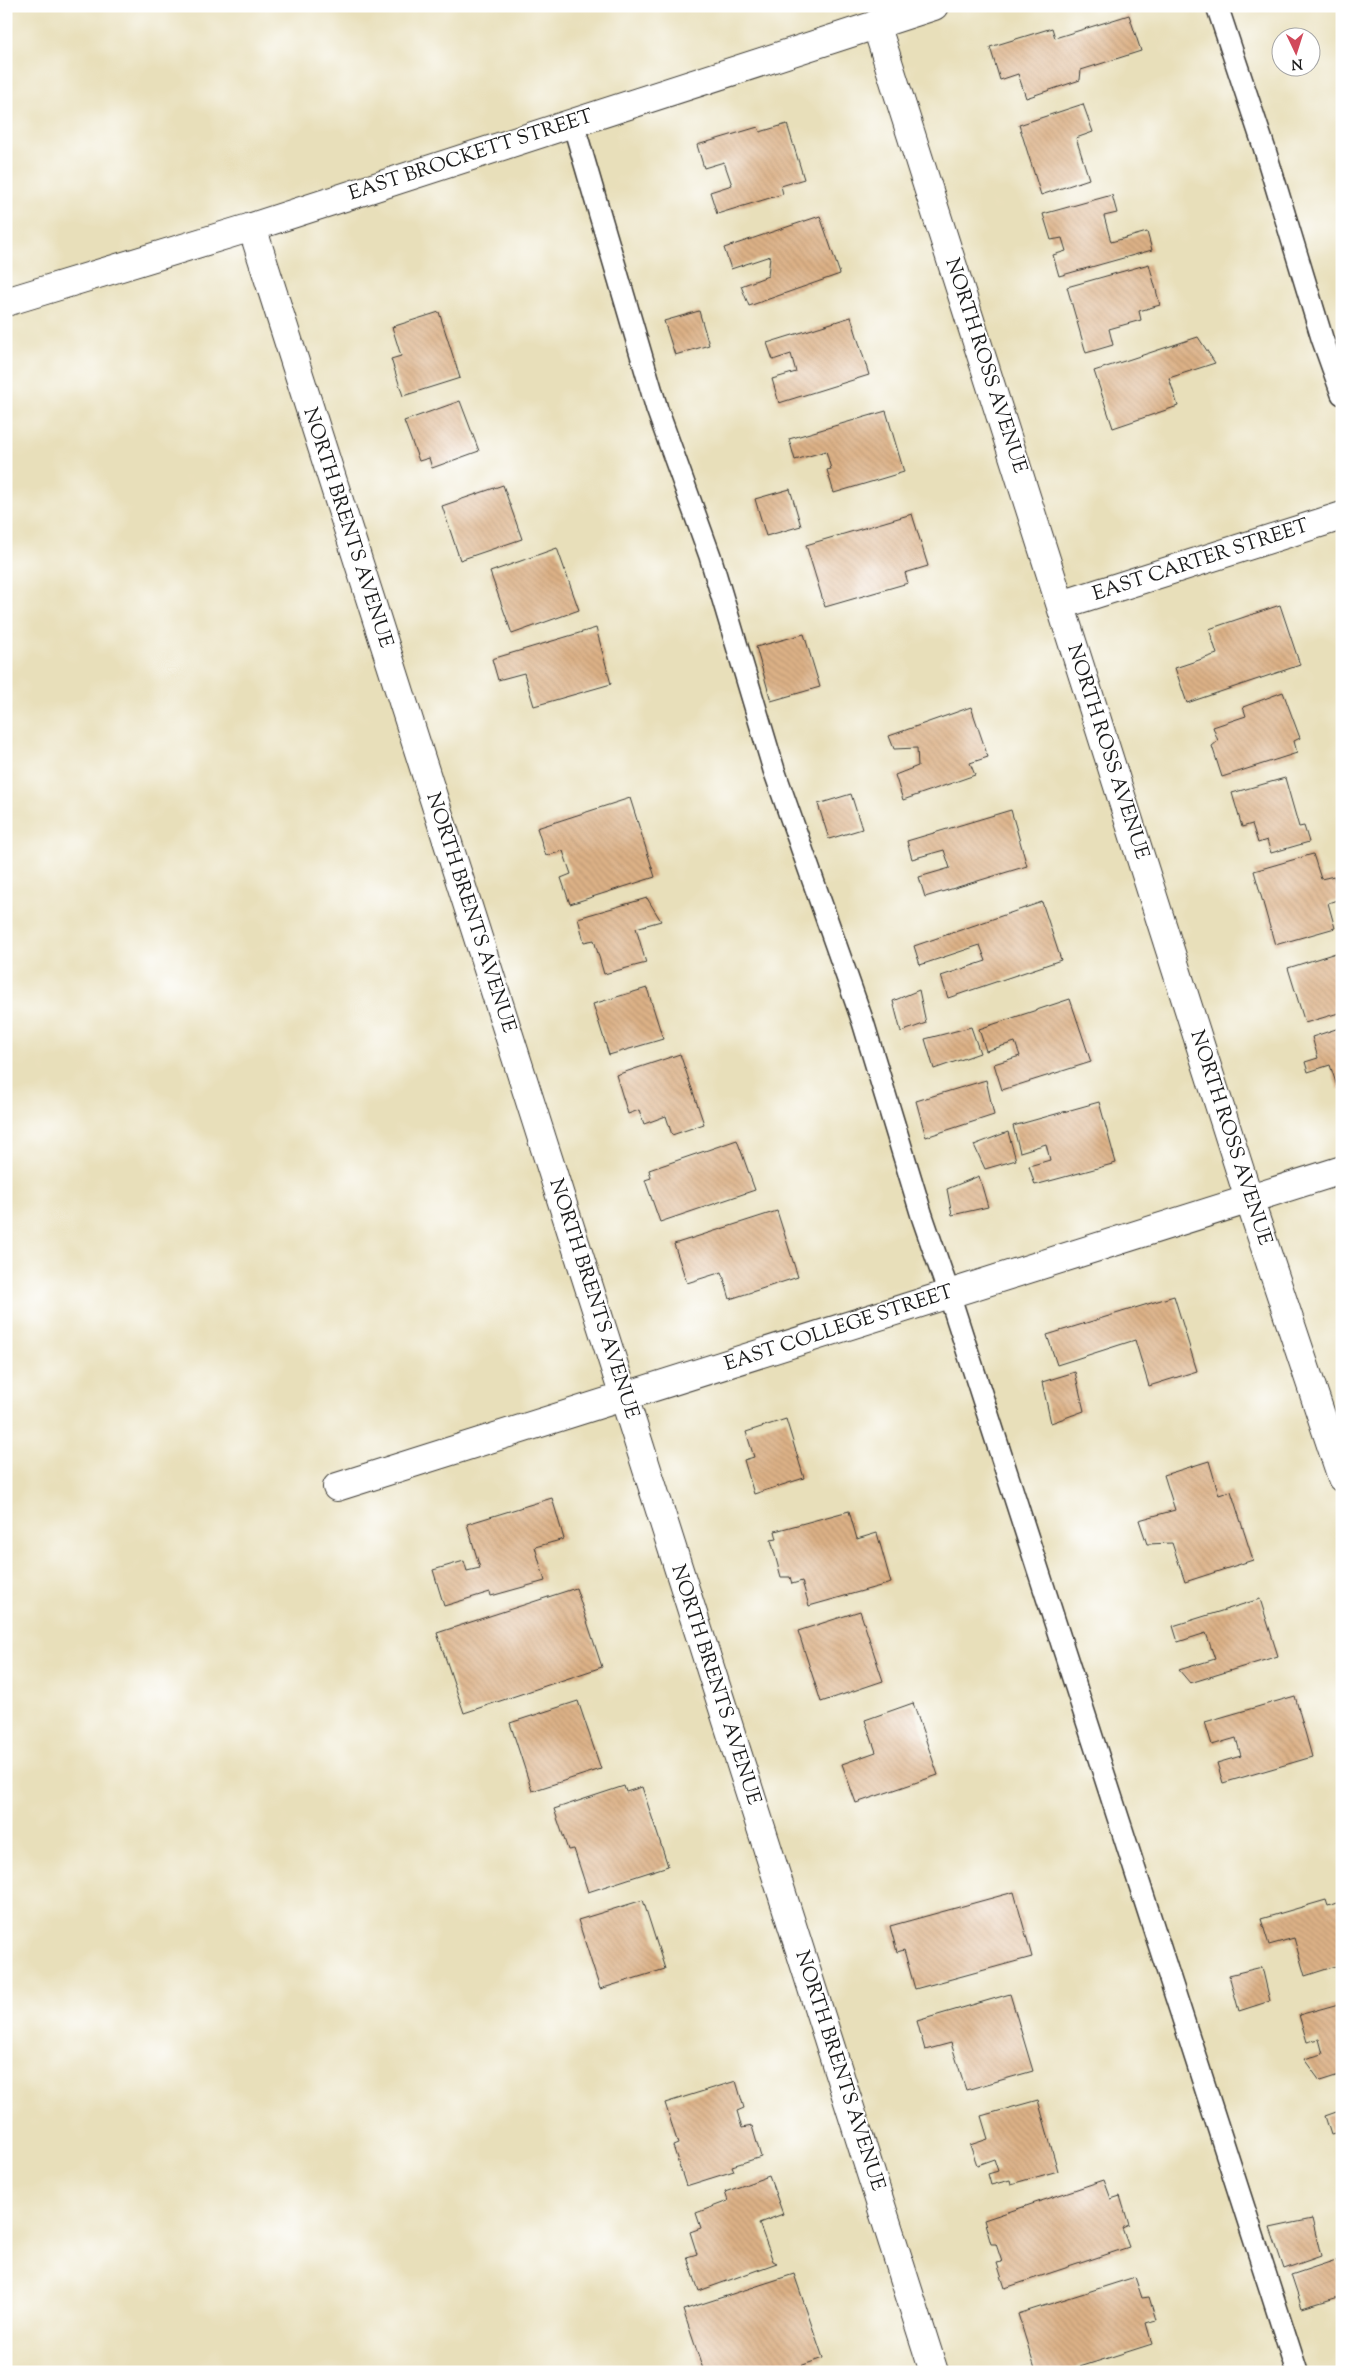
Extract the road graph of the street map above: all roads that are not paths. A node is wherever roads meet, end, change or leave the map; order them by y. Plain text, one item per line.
1 (934, 6) edge
2 (1217, 6) edge
3 (876, 24) junction
4 (573, 122) junction
5 (252, 227) junction
6 (6, 302) edge
7 (1342, 394) edge
8 (1342, 516) edge
9 (1061, 605) junction
10 (1342, 1170) edge
11 (1249, 1199) junction
12 (949, 1294) junction
13 (624, 1397) junction
14 (1342, 1478) edge
15 (337, 1487) dead end
16 (934, 2372) edge
17 (1296, 2372) edge

1 - 3 street, EAST BROCKETT STREET
2 - 7 lane
3 - 4 street, EAST BROCKETT STREET
3 - 9 street, NORTH ROSS AVENUE
4 - 5 street, EAST BROCKETT STREET
4 - 12 lane
5 - 6 street, EAST BROCKETT STREET
5 - 13 street, NORTH BRENTS AVENUE
8 - 9 street, EAST CARTER STREET
9 - 11 street, NORTH ROSS AVENUE
10 - 11 street, EAST COLLEGE STREET
11 - 12 street, EAST COLLEGE STREET
11 - 14 street, NORTH ROSS AVENUE
12 - 13 street, EAST COLLEGE STREET
12 - 17 lane
13 - 15 street, EAST COLLEGE STREET
13 - 16 street, NORTH BRENTS AVENUE

